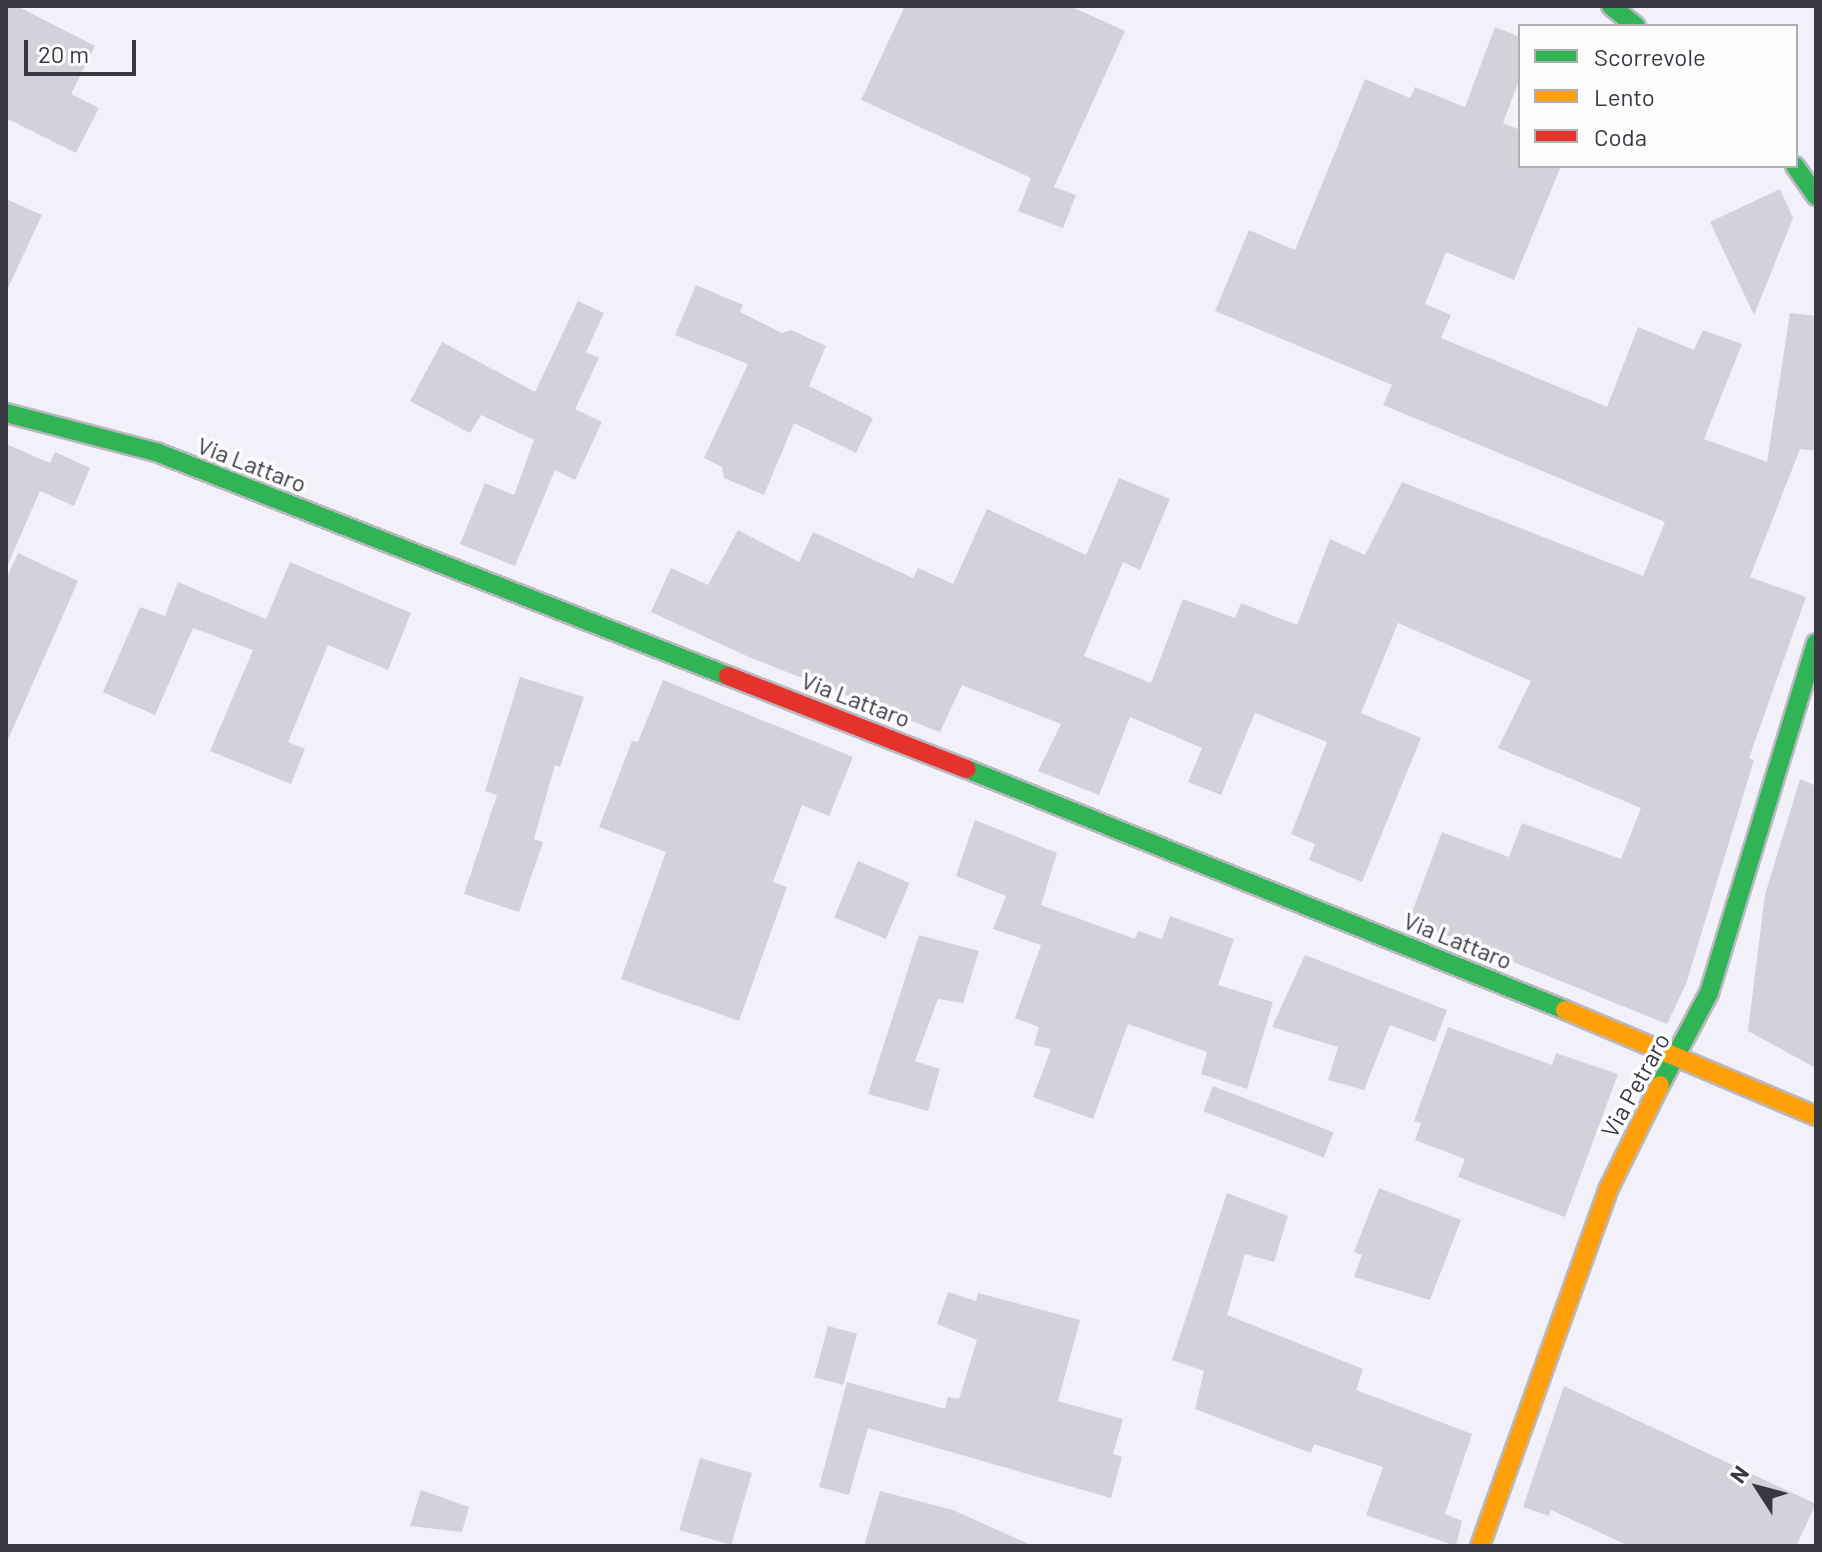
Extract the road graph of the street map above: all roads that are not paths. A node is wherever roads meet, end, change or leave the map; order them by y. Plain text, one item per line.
1 (1611, 6) edge
2 (1634, 24) edge
3 (1796, 168) edge
4 (1816, 196) edge
5 (6, 413) edge
6 (1816, 643) edge
7 (1680, 1056) junction
8 (1816, 1116) edge
9 (1480, 1546) edge

1 - 2 street
3 - 4 street
5 - 7 street, Via Lattaro
6 - 7 street, Via Petraro
7 - 8 street, Via Lattaro
7 - 9 street, Via Petraro

